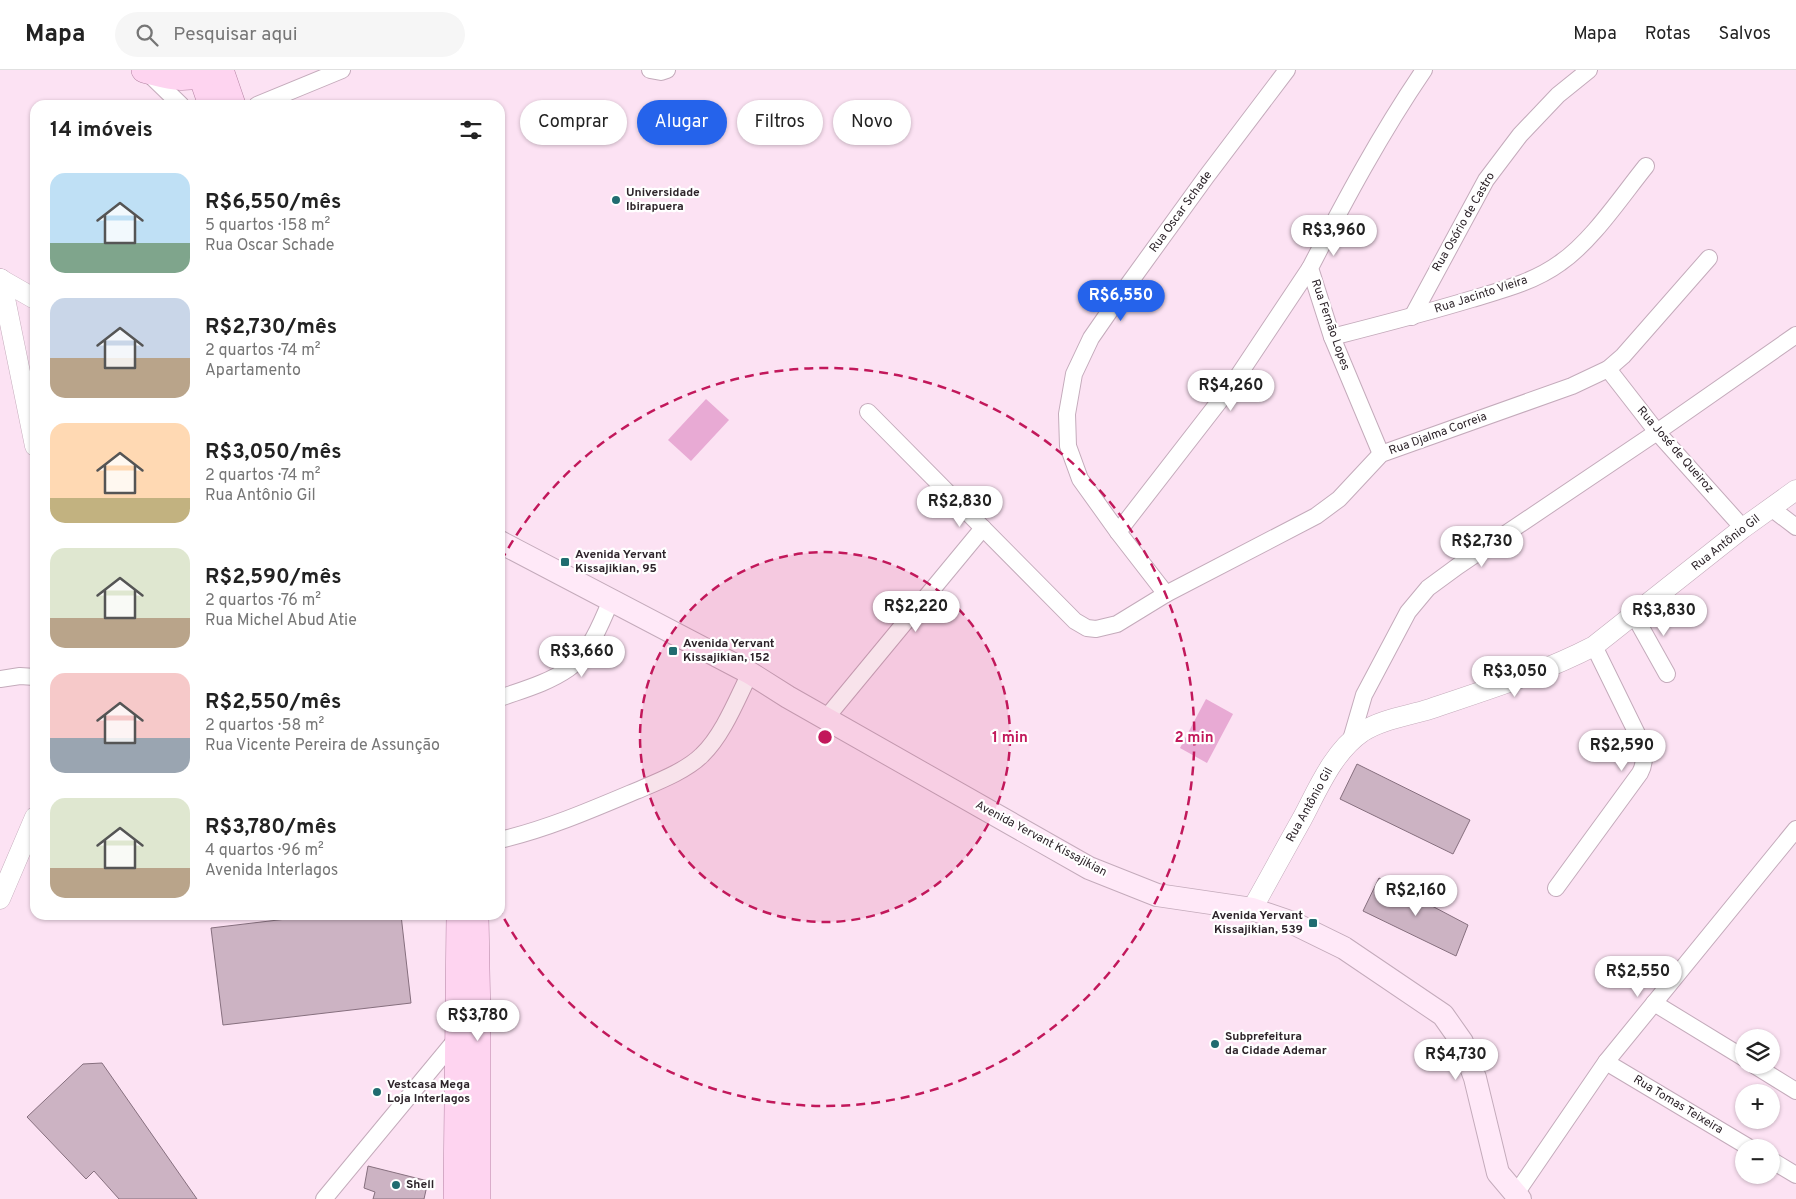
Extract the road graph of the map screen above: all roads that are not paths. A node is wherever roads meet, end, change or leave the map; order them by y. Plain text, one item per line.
1 (144, 70) edge
2 (342, 70) edge
3 (650, 70) edge
4 (667, 70) edge
5 (1287, 70) edge
6 (1424, 70) edge
7 (1590, 70) edge
8 (207, 71) edge
9 (176, 100) edge
10 (210, 100) edge
11 (228, 100) edge
12 (269, 100) edge
13 (1646, 166) dead end
14 (1709, 258) dead end
15 (1310, 268) junction
16 (0, 279) edge
17 (30, 297) edge
18 (1412, 317) junction
19 (1796, 335) edge
20 (1332, 337) junction
21 (1608, 369) junction
22 (868, 412) dead end
23 (30, 422) edge
24 (1657, 432) junction
25 (1381, 454) junction
26 (1796, 490) edge
27 (1771, 508) junction
28 (1796, 527) edge
29 (983, 528) junction
30 (1744, 528) junction
31 (1118, 532) junction
32 (505, 545) edge
33 (1166, 594) junction
34 (611, 600) junction
35 (1634, 615) junction
36 (1594, 646) junction
37 (750, 673) junction
38 (1667, 674) dead end
39 (30, 677) edge
40 (0, 679) edge
41 (505, 696) edge
42 (826, 718) junction
43 (1350, 743) junction
44 (30, 829) edge
45 (1793, 838) edge
46 (505, 839) edge
47 (1556, 888) dead end
48 (0, 899) edge
49 (1252, 909) junction
50 (459, 920) edge
51 (476, 920) edge
52 (1654, 1003) junction
53 (478, 1022) junction
54 (458, 1038) junction
55 (1735, 1052) edge
56 (1606, 1062) junction
57 (1769, 1074) edge
58 (1796, 1091) edge
59 (1735, 1139) edge
60 (1780, 1165) edge
61 (1796, 1175) edge
62 (1517, 1197) edge
63 (324, 1199) edge
64 (456, 1199) edge
65 (478, 1199) edge

1 - 8 main road
1 - 9 street
2 - 12 street
3 - 4 street
5 - 31 street, Rua Oscar Schade
6 - 15 street, Rua Fernão Lopes
7 - 18 street, Rua Osório de Castro
8 - 10 main road
8 - 11 main road
13 - 18 street, Rua Jacinto Vieira
14 - 21 street, Rua Djalma Correia
15 - 20 street, Rua Fernão Lopes
15 - 31 street
16 - 17 street
16 - 23 street
18 - 20 street, Rua Jacinto Vieira
19 - 24 street
20 - 25 street, Rua Fernão Lopes
21 - 24 street, Rua José de Queiroz
21 - 25 street, Rua Djalma Correia
22 - 29 street
24 - 30 street, Rua José de Queiroz
24 - 43 street
25 - 33 street, Rua Djalma Correia
26 - 27 street, Rua Antônio Gil
27 - 28 street
27 - 30 street, Rua Antônio Gil
29 - 33 street, Rua Djalma Correia
29 - 42 street
30 - 35 street, Rua Antônio Gil
31 - 33 street, Rua Oscar Schade
32 - 34 main road, Avenida Yervant Kissajikian
34 - 37 main road, Avenida Yervant Kissajikian
34 - 41 street
35 - 36 street, Rua Antônio Gil
35 - 38 street
36 - 43 street, Rua Antônio Gil
36 - 47 street
37 - 42 main road, Avenida Yervant Kissajikian
37 - 46 street
39 - 40 street
42 - 49 main road, Avenida Yervant Kissajikian
43 - 49 street, Rua Antônio Gil
44 - 48 street
45 - 52 street
49 - 62 main road, Avenida Yervant Kissajikian
50 - 54 main road
51 - 53 main road
52 - 55 street
52 - 56 street
53 - 54 street
53 - 65 main road
54 - 63 street
54 - 64 main road
56 - 59 street, Rua Tomas Teixeira
56 - 62 street
57 - 58 street
60 - 61 street

